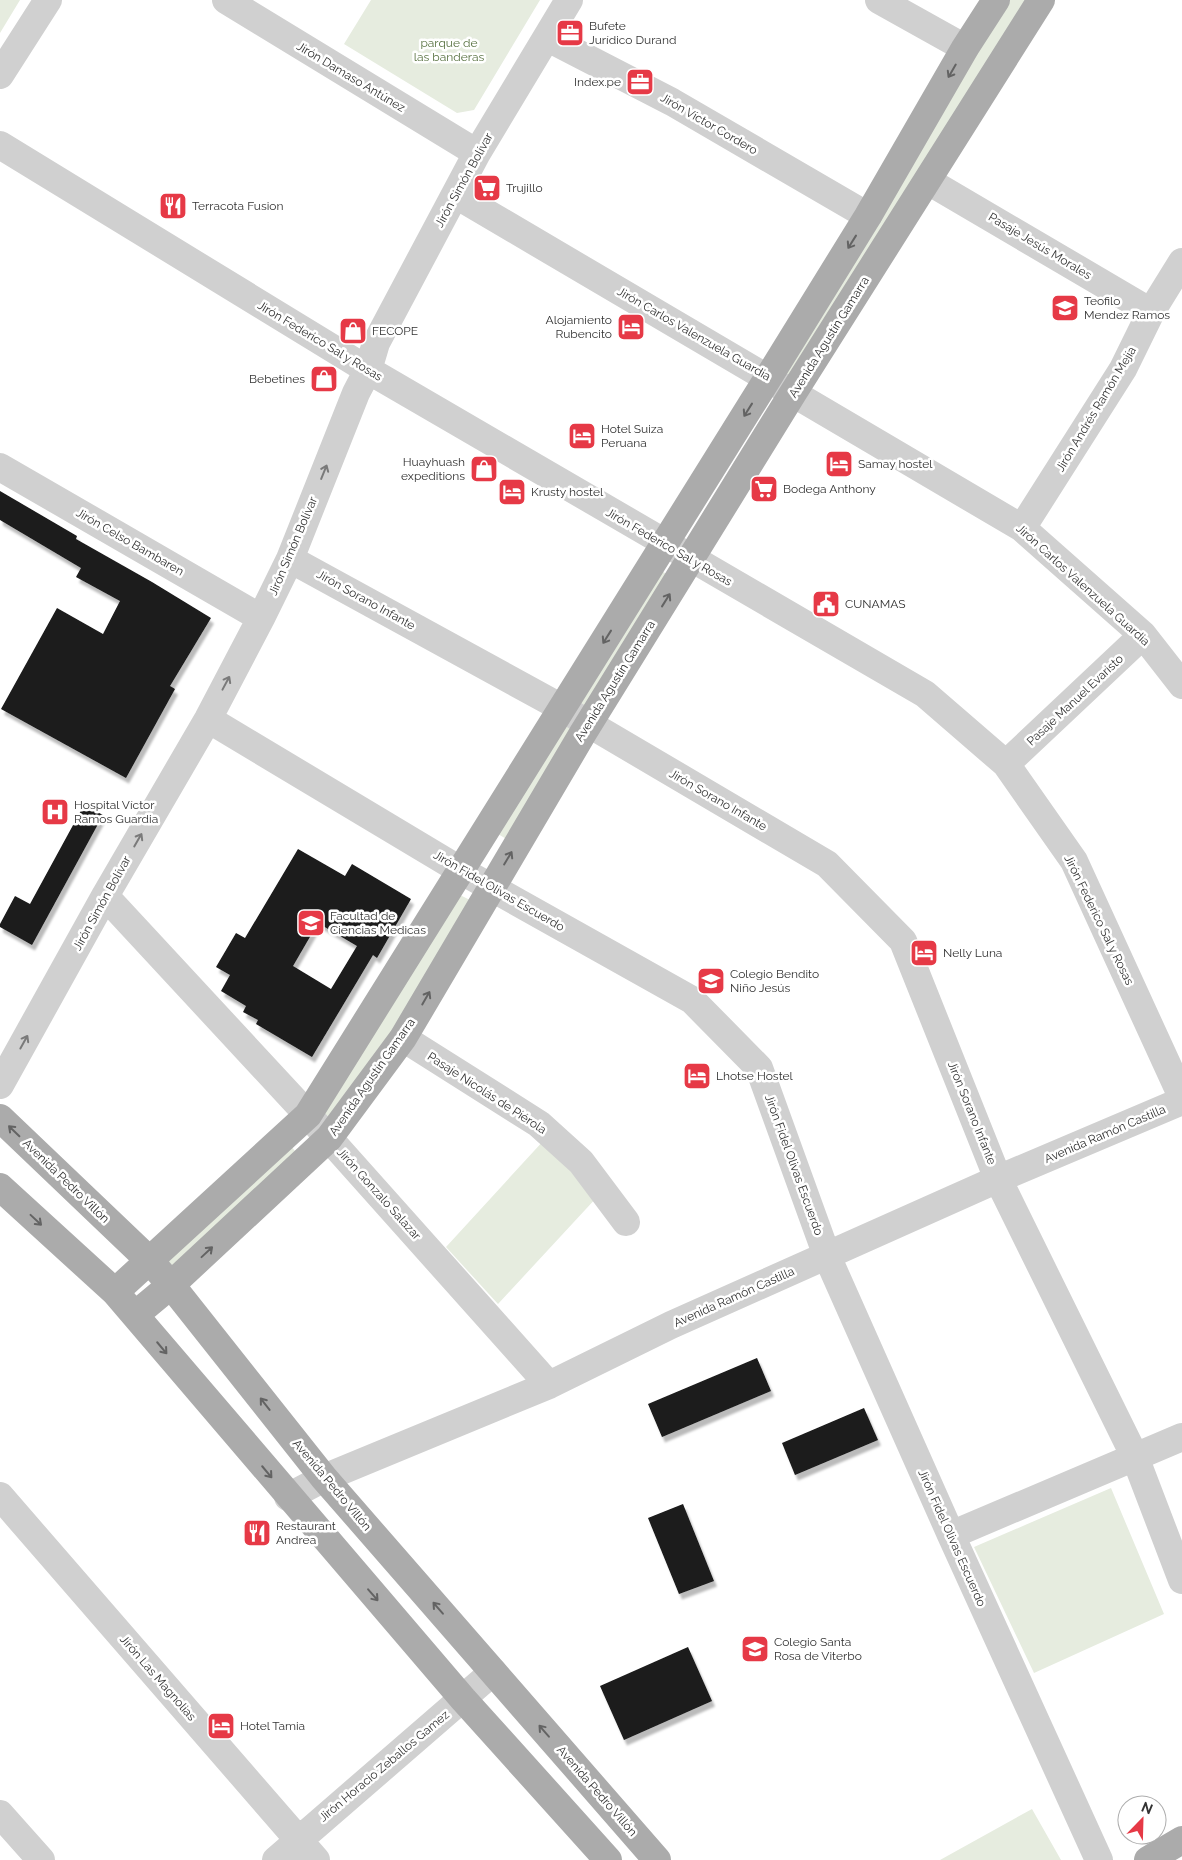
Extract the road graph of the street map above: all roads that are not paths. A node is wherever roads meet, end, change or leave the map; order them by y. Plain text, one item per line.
1 (48, 0) edge
2 (226, 0) edge
3 (570, 0) edge
4 (879, 0) edge
5 (996, 0) edge
6 (1041, 0) edge
7 (548, 38) junction
8 (965, 48) junction
9 (0, 75) edge
10 (0, 145) edge
11 (477, 153) junction
12 (928, 181) junction
13 (456, 195) junction
14 (868, 216) junction
15 (1182, 262) edge
16 (1152, 312) junction
17 (368, 370) junction
18 (768, 378) junction
19 (793, 393) junction
20 (0, 466) edge
21 (1022, 528) junction
22 (664, 544) junction
23 (290, 559) junction
24 (691, 560) junction
25 (261, 618) junction
26 (1143, 636) junction
27 (1182, 685) edge
28 (562, 708) junction
29 (208, 718) junction
30 (588, 724) junction
31 (1006, 764) junction
32 (460, 870) junction
33 (491, 887) junction
34 (105, 896) junction
35 (403, 1038) junction
36 (0, 1085) edge
37 (1182, 1099) edge
38 (308, 1115) junction
39 (0, 1118) edge
40 (329, 1138) junction
41 (998, 1179) junction
42 (0, 1187) edge
43 (626, 1222) dead end
44 (827, 1256) junction
45 (150, 1261) junction
46 (171, 1285) junction
47 (115, 1292) junction
48 (135, 1315) junction
49 (549, 1384) junction
50 (1182, 1437) edge
51 (1135, 1457) junction
52 (324, 1478) junction
53 (0, 1496) edge
54 (288, 1497) junction
55 (950, 1536) junction
56 (1182, 1580) edge
57 (493, 1672) junction
58 (463, 1699) junction
59 (0, 1814) edge
60 (297, 1840) junction
61 (1182, 1840) edge
62 (41, 1860) edge
63 (276, 1860) edge
64 (316, 1860) edge
65 (608, 1860) edge
66 (657, 1860) edge
67 (1099, 1860) edge
68 (1148, 1860) edge

1 - 9 street
2 - 11 street, Jirón Damaso Antúnez
3 - 7 street, Jirón Simón Bolívar
4 - 8 street
5 - 8 main road
6 - 12 main road, Avenida Agustín Gamarra
7 - 11 street, Jirón Simón Bolívar
7 - 14 street, Jirón Víctor Cordero
8 -> 14 main road
10 - 17 street, Jirón Federico Sal y Rosas
11 - 13 street, Jirón Simón Bolívar
12 - 16 street, Pasaje Jesús Morales
12 - 19 main road, Avenida Agustín Gamarra
13 - 17 street, Jirón Simón Bolívar
13 - 18 street, Jirón Carlos Valenzuela Guardia
14 -> 18 main road
15 - 16 street, Jirón Andrés Ramón Mejía
16 - 21 street, Jirón Andrés Ramón Mejía
17 - 22 street, Jirón Federico Sal y Rosas
23 -> 17 street, Jirón Simón Bolívar
18 - 19 street, Jirón Carlos Valenzuela Guardia
18 -> 22 main road
19 - 21 street, Jirón Carlos Valenzuela Guardia
19 - 24 main road, Avenida Agustín Gamarra
20 - 25 street, Jirón Celso Bambaren
21 - 26 street, Jirón Carlos Valenzuela Guardia
22 - 24 street, Jirón Federico Sal y Rosas
22 -> 28 main road
23 - 25 street, Jirón Simón Bolívar
23 - 28 street, Jirón Sorano Infante
30 -> 24 main road, Avenida Agustín Gamarra
24 - 31 street, Jirón Federico Sal y Rosas
29 -> 25 street, Jirón Simón Bolívar
26 - 27 street, Jirón Carlos Valenzuela Guardia
26 - 31 street, Pasaje Manuel Evaristo
28 - 30 street, Jirón Sorano Infante
28 - 32 main road
29 - 32 street, Jirón Fidel Olivas Escuerdo
34 -> 29 street, Jirón Simón Bolívar
33 -> 30 main road, Avenida Agustín Gamarra
30 - 41 street, Jirón Sorano Infante
31 - 37 street, Jirón Federico Sal y Rosas
32 - 33 street, Jirón Fidel Olivas Escuerdo
32 - 38 main road
35 -> 33 main road, Avenida Agustín Gamarra
33 - 44 street, Jirón Fidel Olivas Escuerdo
36 -> 34 street, Jirón Simón Bolívar
34 - 38 street, Jirón Gonzalo Salazar
35 - 40 main road, Avenida Agustín Gamarra
35 - 43 street, Pasaje Nicolás de Piérola
37 - 41 street, Avenida Ramón Castilla
38 - 40 street, Jirón Gonzalo Salazar
38 - 45 main road
45 -> 39 main road, Avenida Pedro Villón
46 -> 40 main road, Avenida Agustín Gamarra
40 - 49 street, Jirón Gonzalo Salazar
41 - 44 street, Avenida Ramón Castilla
41 - 51 street, Jirón Sorano Infante
42 -> 47 main road
44 - 49 street, Avenida Ramón Castilla
44 - 55 street, Jirón Fidel Olivas Escuerdo
45 - 46 main road, Avenida Pedro Villón
45 - 47 main road
46 - 48 main road, Avenida Agustín Gamarra
52 -> 46 main road, Avenida Pedro Villón
47 - 48 main road
48 -> 54 main road
49 - 52 street, Avenida Ramón Castilla
50 - 51 street
51 - 55 street
51 - 56 street, Jirón Sorano Infante
52 - 54 street, Avenida Ramón Castilla
57 -> 52 main road, Avenida Pedro Villón
53 - 60 street, Jirón Las Magnolias
54 -> 58 main road
55 - 67 street, Jirón Fidel Olivas Escuerdo
57 - 58 street, Jirón Horacio Zeballos Gamez
66 -> 57 main road, Avenida Pedro Villón
58 - 60 street, Jirón Horacio Zeballos Gamez
58 - 65 main road
59 - 62 street
60 - 63 street, Jirón Horacio Zeballos Gamez
60 - 64 street, Jirón Las Magnolias
61 - 68 main road

